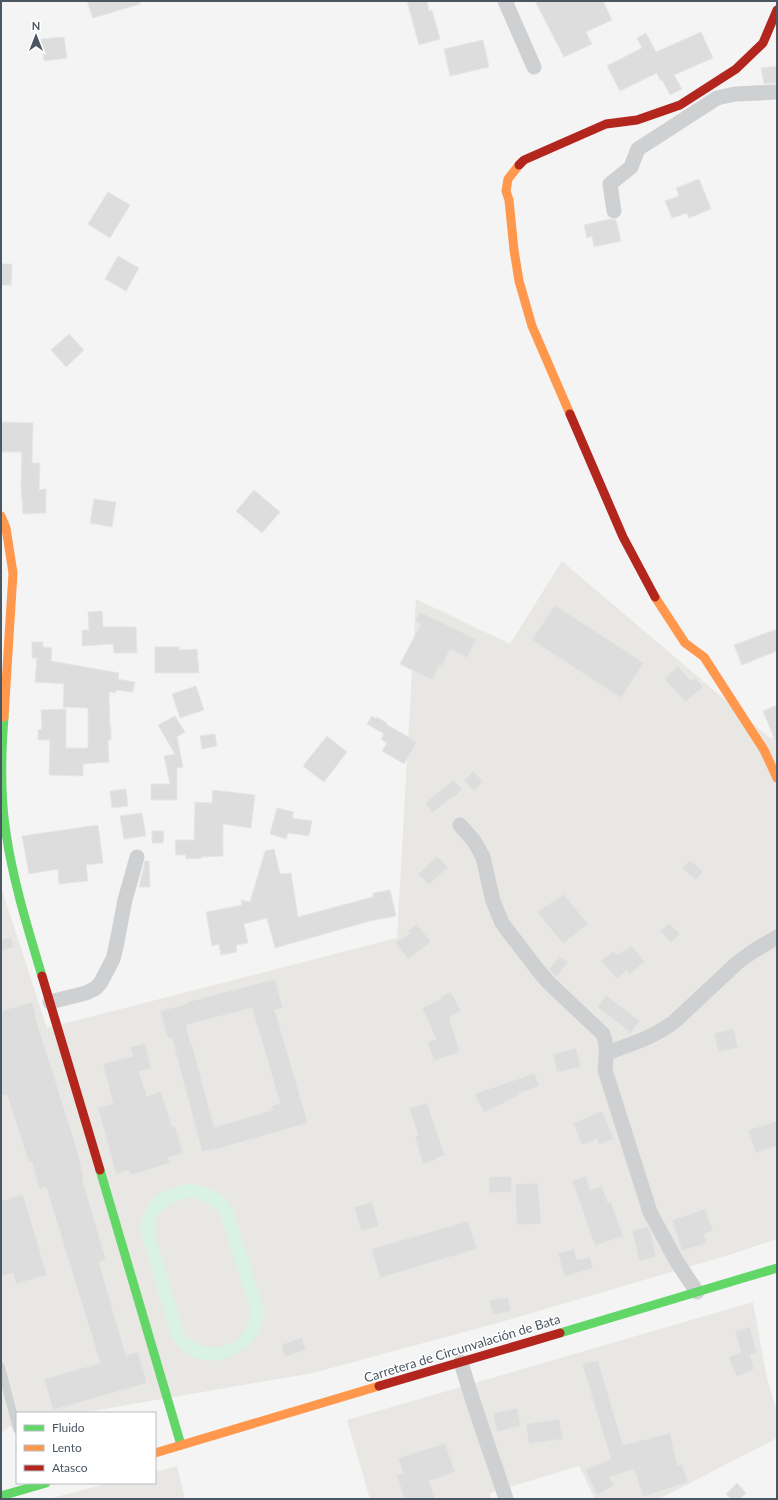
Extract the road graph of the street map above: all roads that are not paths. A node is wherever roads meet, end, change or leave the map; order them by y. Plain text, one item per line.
1 (505, 1) edge
2 (777, 10) edge
3 (534, 67) dead end
4 (777, 92) edge
5 (614, 211) dead end
6 (1, 516) edge
7 (777, 778) edge
8 (460, 825) dead end
9 (137, 857) dead end
10 (777, 937) edge
11 (50, 1002) junction
12 (607, 1053) junction
13 (777, 1268) edge
14 (697, 1292) junction
15 (461, 1362) junction
16 (1, 1367) edge
17 (16, 1425) edge
18 (181, 1445) junction
19 (156, 1453) edge
20 (31, 1485) edge
21 (7, 1496) edge
22 (506, 1499) edge

1 - 3 street
2 - 7 street
4 - 5 street
6 - 11 street
8 - 12 street
9 - 11 street
10 - 12 street
11 - 18 street
12 - 14 street
13 - 14 street, Carretera de Circunvalación de Bata
14 - 15 street, Carretera de Circunvalación de Bata
15 - 18 street, Carretera de Circunvalación de Bata
15 - 22 street
16 - 17 lane
18 - 19 street, Carretera de Circunvalación de Bata
20 - 21 street

